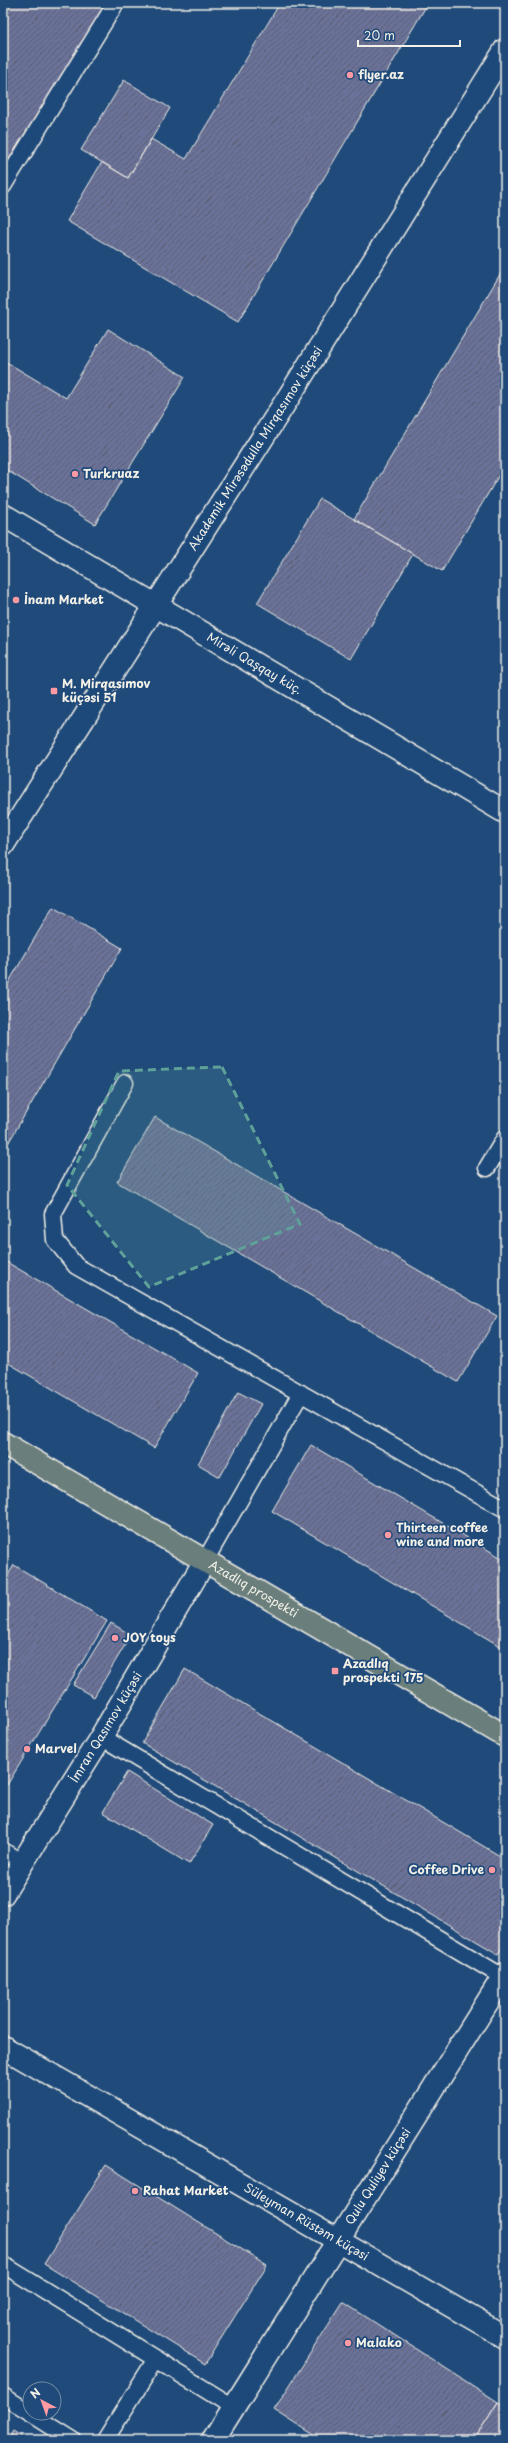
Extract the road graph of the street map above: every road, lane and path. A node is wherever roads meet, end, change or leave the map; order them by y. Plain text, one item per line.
1 (116, 3) edge
2 (505, 50) edge
3 (3, 186) edge
4 (3, 515) edge
5 (156, 606) junction
6 (505, 812) edge
7 (3, 844) edge
8 (125, 1083) dead end
9 (505, 1138) edge
10 (487, 1168) dead end
11 (301, 1393) junction
12 (3, 1442) edge
13 (505, 1509) edge
14 (206, 1560) junction
15 (505, 1736) edge
16 (102, 1737) junction
17 (3, 1852) edge
18 (22, 1863) junction
19 (3, 1894) edge
20 (504, 1976) edge
21 (3, 2048) edge
22 (340, 2240) junction
23 (3, 2268) edge
24 (505, 2337) edge
25 (156, 2359) junction
26 (3, 2396) edge
27 (22, 2408) edge
28 (235, 2408) junction
29 (43, 2421) edge
30 (73, 2440) edge
31 (105, 2440) edge
32 (213, 2440) edge

1 - 3 lane
2 - 5 street, Akademik Mirəsədulla Mirqasımov küçəsi
4 - 5 street, Mirəli Qaşqay küç.
5 - 6 street, Mirəli Qaşqay küç.
5 - 7 street, Akademik Mirəsədulla Mirqasımov küçəsi
8 - 11 lane
9 - 10 lane
11 - 13 lane
11 - 14 lane
12 - 14 main road, Azadlıq prospekti
14 - 15 main road, Azadlıq prospekti
14 - 16 street, İmran Qasımov küçəsi
16 - 18 street, İmran Qasımov küçəsi
16 - 20 lane
17 - 18 lane
18 - 19 street, İmran Qasımov küçəsi
20 - 22 street, Qulu Quliyev küçəsi
21 - 22 street, Süleyman Rüstəm küçəsi
22 - 24 street, Süleyman Rüstəm küçəsi
22 - 28 street, Qulu Quliyev küçəsi
23 - 25 lane
25 - 28 lane
25 - 31 lane
26 - 27 lane
28 - 32 street, Qulu Quliyev küçəsi
29 - 30 lane

